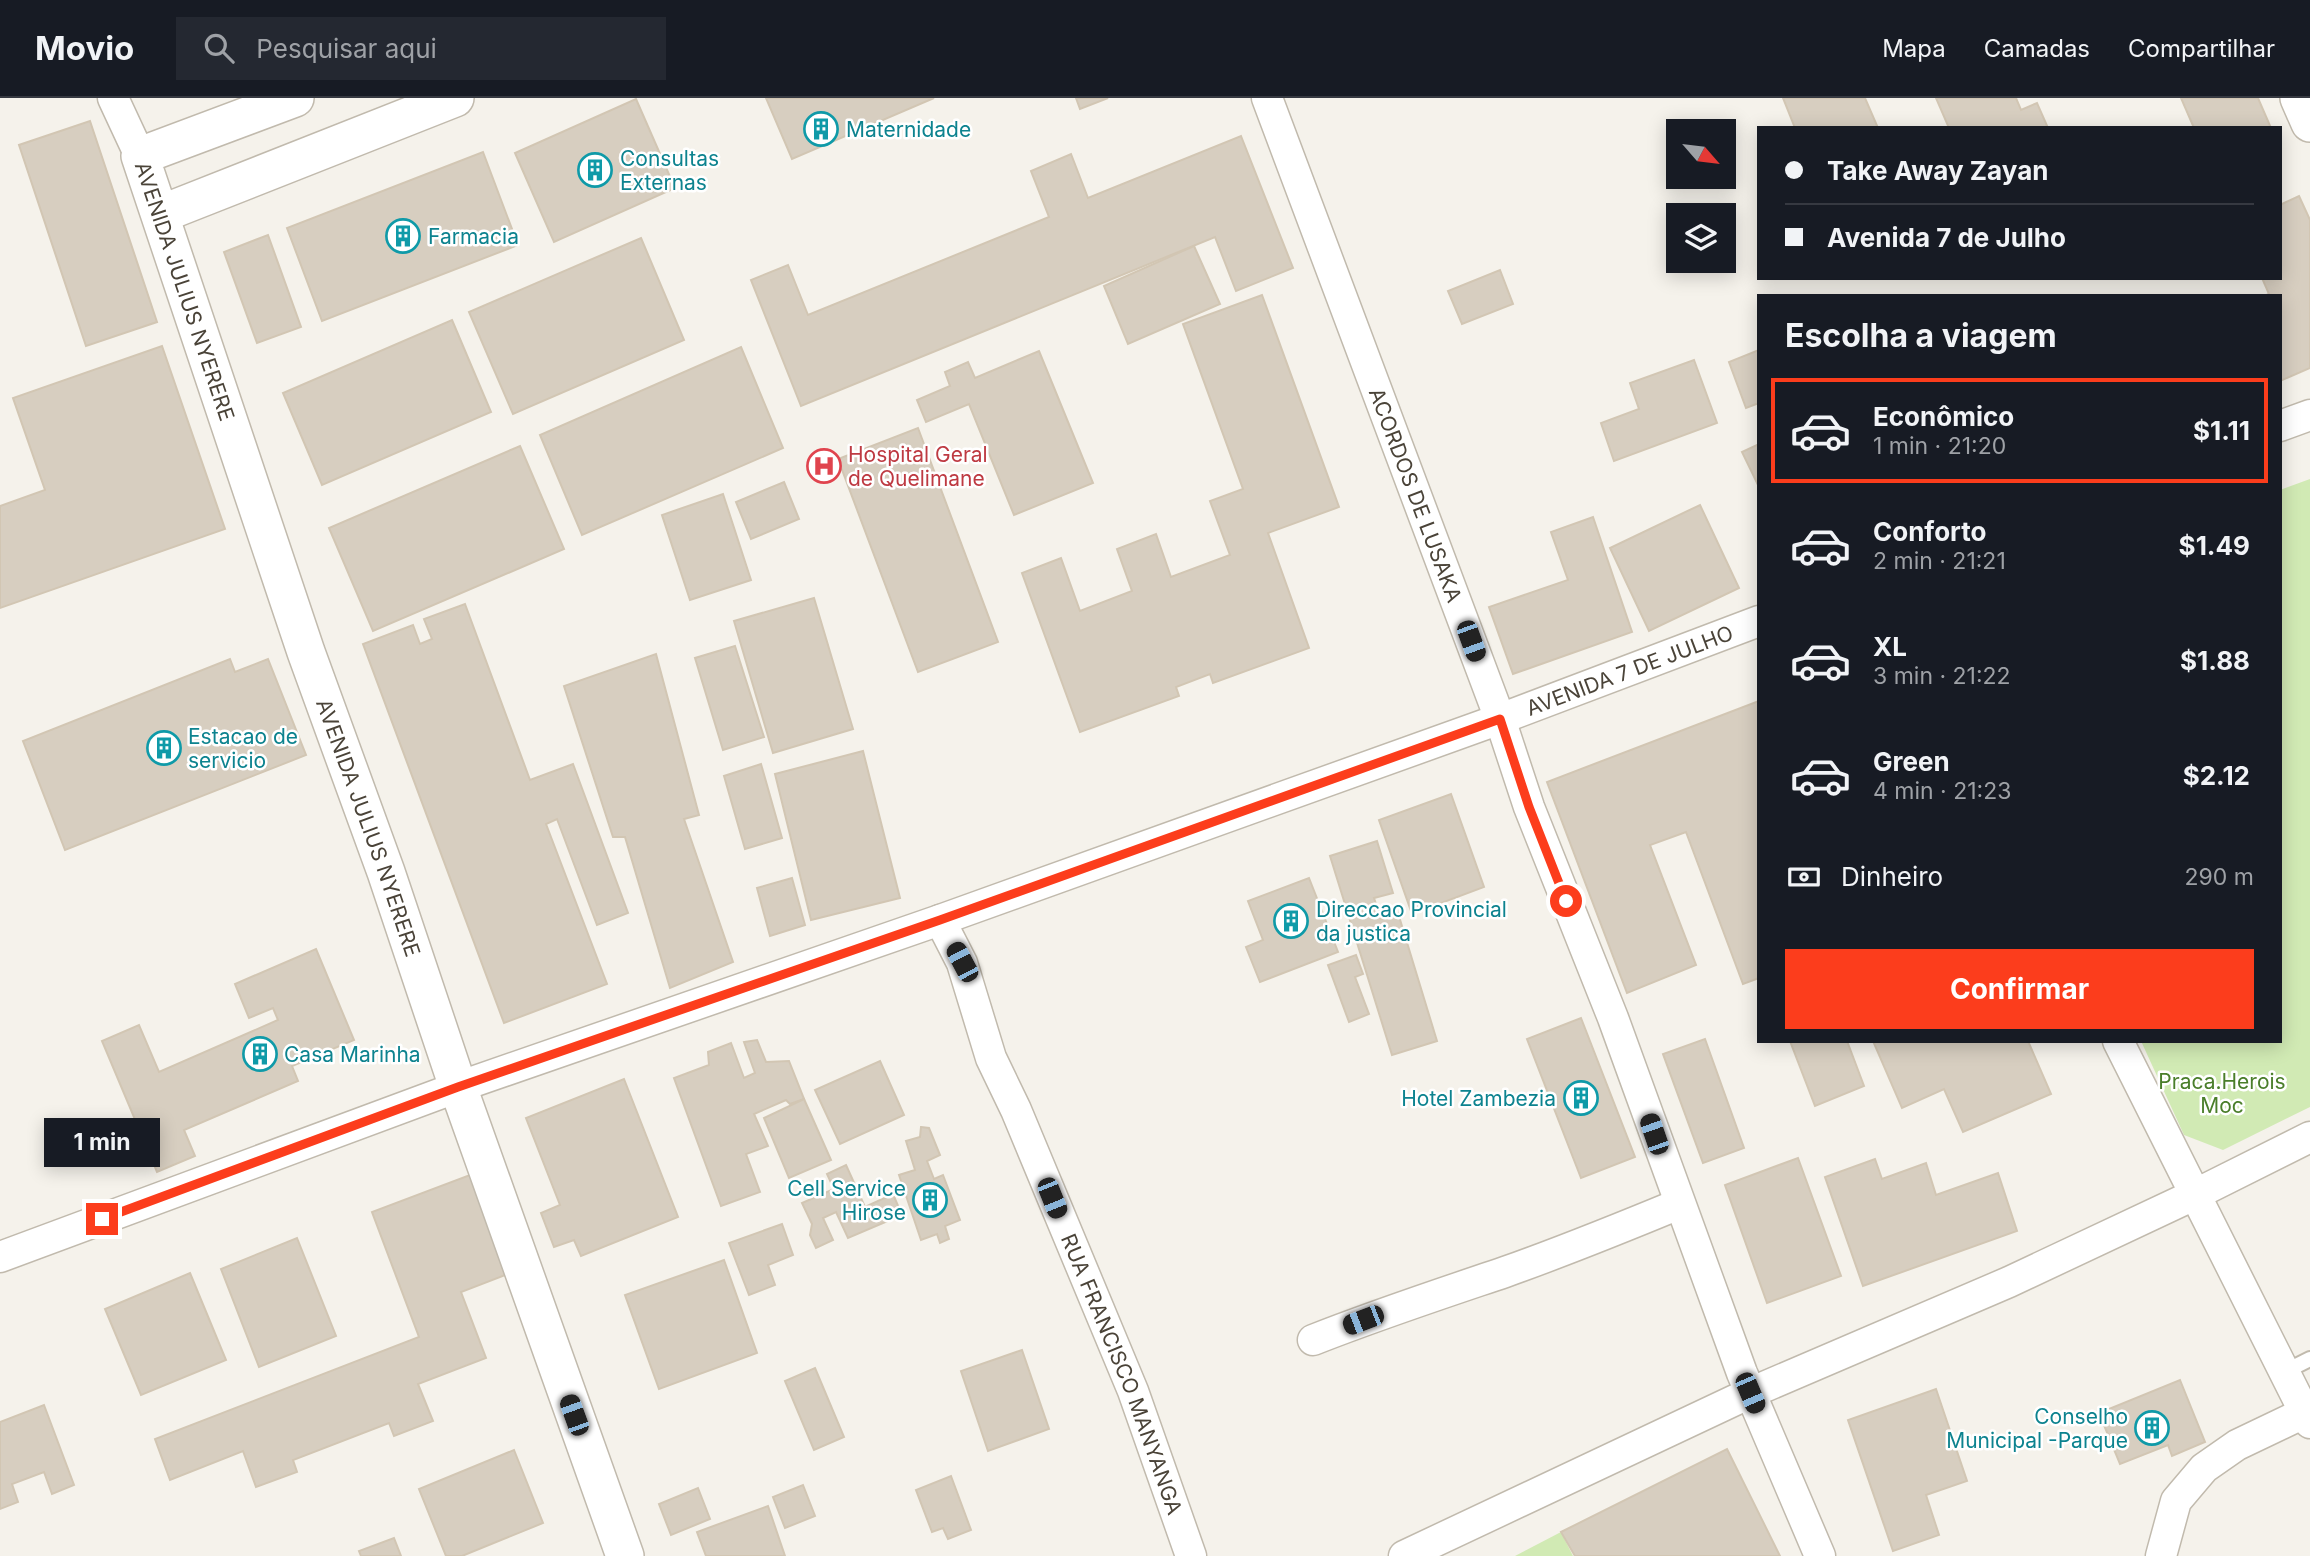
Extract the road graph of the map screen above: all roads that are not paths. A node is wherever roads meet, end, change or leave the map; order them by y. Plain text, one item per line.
1 (113, 98) edge
2 (295, 98) edge
3 (455, 98) edge
4 (1267, 98) edge
5 (2299, 98) edge
6 (2310, 122) edge
7 (140, 156) junction
8 (161, 214) junction
9 (2310, 415) edge
10 (2282, 425) edge
11 (1757, 622) edge
12 (1500, 719) junction
13 (940, 920) junction
14 (2119, 1043) edge
15 (458, 1087) junction
16 (2310, 1137) edge
17 (2194, 1195) junction
18 (1679, 1204) junction
19 (0, 1257) edge
20 (1313, 1340) dead end
21 (2298, 1365) edge
22 (1750, 1393) junction
23 (2307, 1418) edge
24 (625, 1556) edge
25 (1191, 1556) edge
26 (1404, 1556) edge
27 (1820, 1556) edge
28 (2161, 1556) edge

1 - 7 street, AVENIDA JULIUS NYERERE
2 - 7 street
3 - 8 street
4 - 12 street, ACORDOS DE LUSAKA
5 - 6 street
7 - 8 street, AVENIDA JULIUS NYERERE
8 - 15 street, AVENIDA JULIUS NYERERE
9 - 10 street
11 - 12 street, AVENIDA 7 DE JULHO
12 - 13 street, AVENIDA 7 DE JULHO
12 - 18 street, ACORDOS DE LUSAKA
13 - 15 street, AVENIDA 7 DE JULHO
13 - 25 street, RUA FRANCISCO MANYANGA
14 - 17 street
15 - 19 street, AVENIDA 7 DE JULHO
15 - 24 street, AVENIDA JULIUS NYERERE
16 - 17 street
17 - 21 street
17 - 22 street
18 - 20 street
18 - 22 street, ACORDOS DE LUSAKA
21 - 23 street
22 - 26 street
22 - 27 street, ACORDOS DE LUSAKA
23 - 28 street

